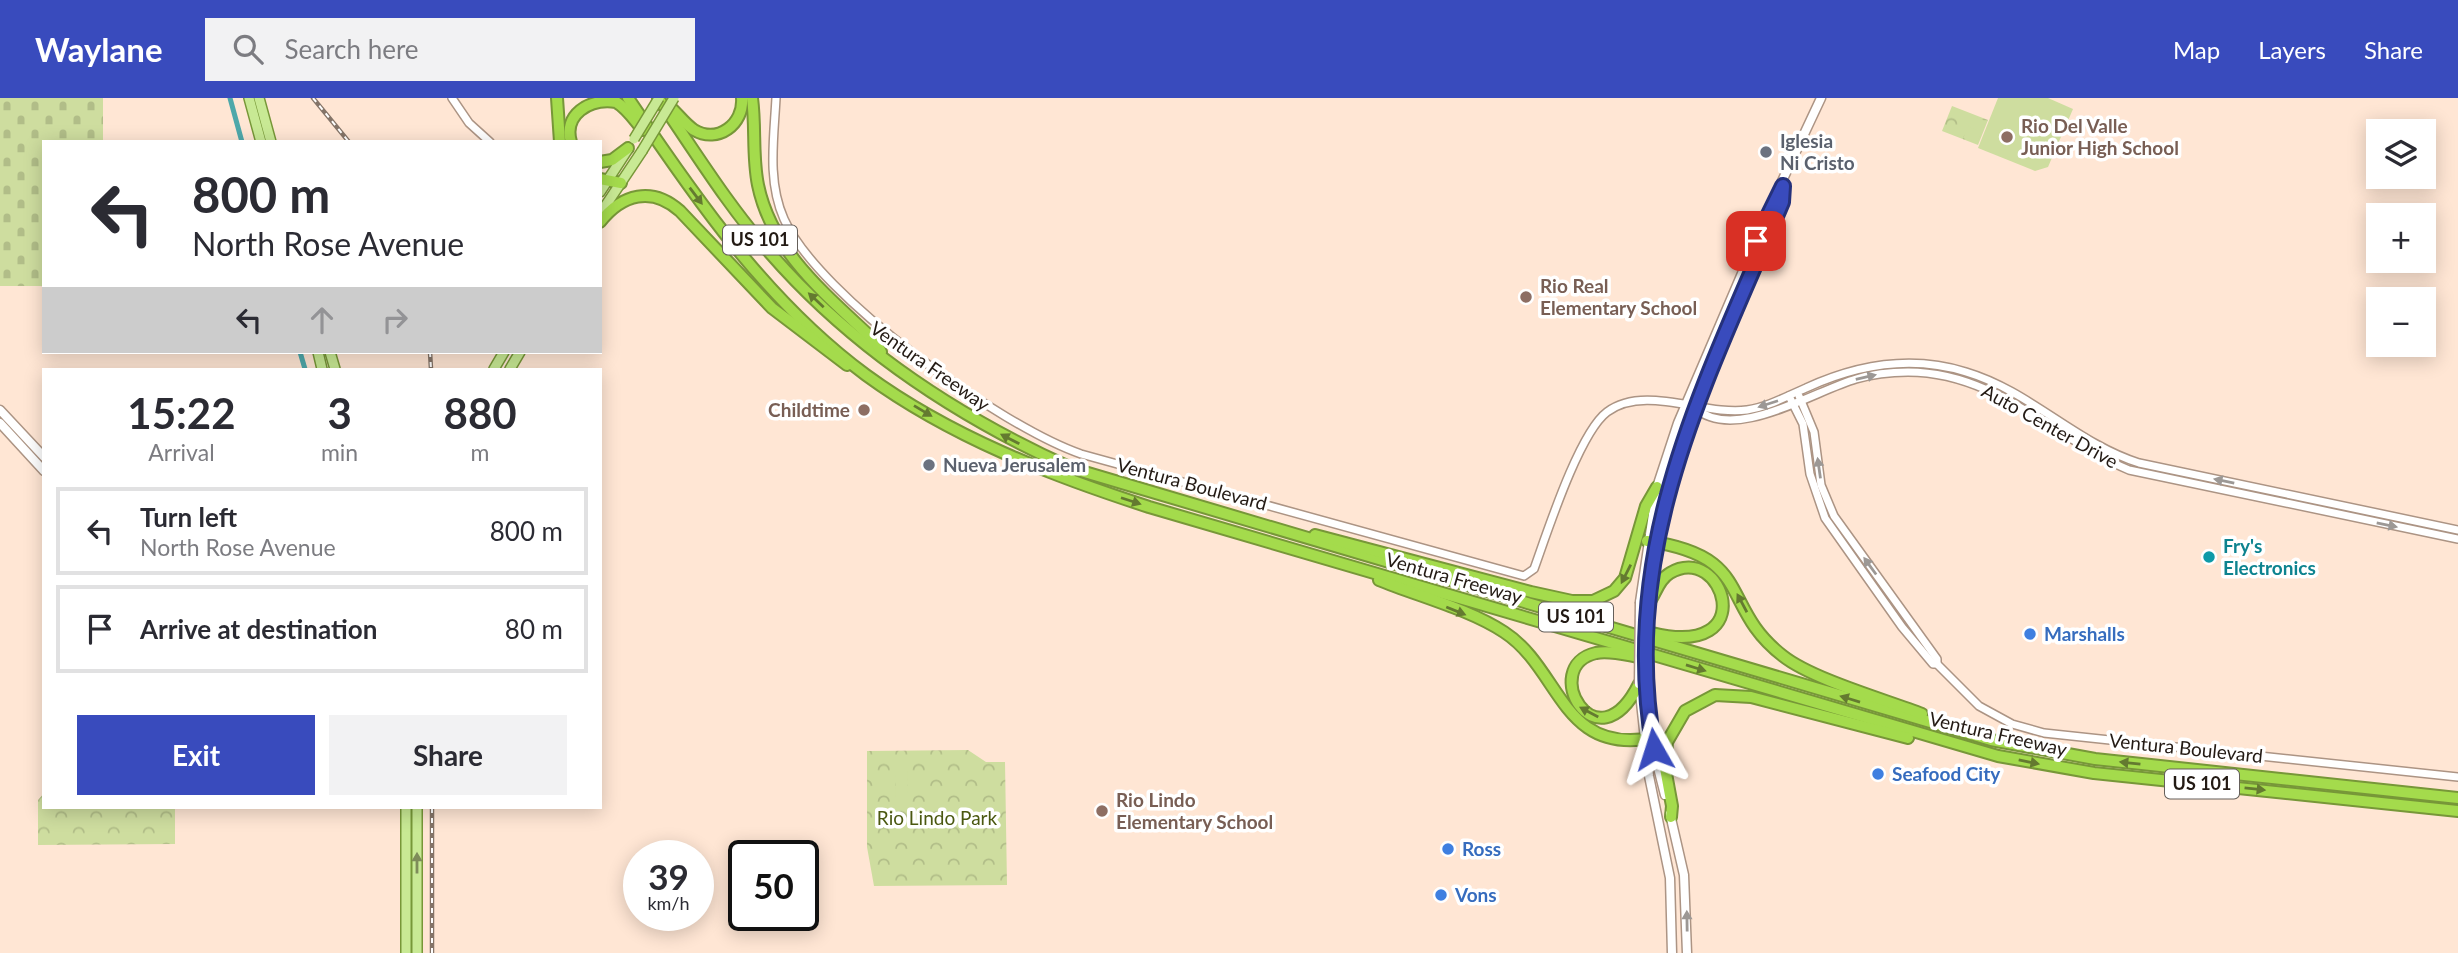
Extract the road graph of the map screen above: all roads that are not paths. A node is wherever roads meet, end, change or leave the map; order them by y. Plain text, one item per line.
1 (249, 98) edge
2 (259, 98) edge
3 (452, 98) edge
4 (557, 98) edge
5 (628, 98) edge
6 (659, 98) edge
7 (674, 98) edge
8 (742, 98) edge
9 (752, 98) edge
10 (776, 98) edge
11 (1821, 98) edge
12 (260, 140) edge
13 (270, 140) edge
14 (488, 140) edge
15 (560, 140) edge
16 (571, 140) edge
17 (657, 141) junction
18 (631, 144) junction
19 (602, 162) edge
20 (602, 185) edge
21 (618, 188) junction
22 (602, 211) edge
23 (602, 220) edge
24 (886, 360) junction
25 (865, 374) junction
26 (1795, 398) junction
27 (1691, 407) junction
28 (0, 410) edge
29 (0, 423) edge
30 (42, 455) edge
31 (42, 469) edge
32 (1657, 487) junction
33 (1263, 526) junction
34 (2458, 530) edge
35 (2458, 539) edge
36 (1651, 542) junction
37 (1348, 565) junction
38 (1644, 603) junction
39 (1602, 625) junction
40 (1668, 660) junction
41 (1643, 686) junction
42 (1939, 726) junction
43 (1648, 738) junction
44 (1962, 747) junction
45 (2458, 777) edge
46 (2362, 788) junction
47 (2458, 794) edge
48 (406, 809) edge
49 (417, 809) edge
50 (2458, 811) edge
51 (1671, 817) junction
52 (406, 953) edge
53 (416, 953) edge
54 (1672, 953) edge
55 (1687, 953) edge

1 - 12 main road
2 - 13 main road
3 - 14 street
4 - 15 highway
5 - 17 highway, Ventura Freeway / US 101
6 - 8 highway
6 - 18 main road, bridge
24 -> 6 highway, Ventura Freeway / US 101
7 - 21 main road, bridge
9 - 24 highway
10 - 27 street, Ventura Boulevard
11 - 27 main road
16 - 17 highway
17 -> 25 highway, Ventura Freeway / US 101
18 - 19 highway
18 - 20 main road
20 - 21 highway
21 - 22 main road
23 - 25 highway
33 -> 24 highway, Ventura Freeway / US 101
25 -> 37 highway, Ventura Freeway / US 101
26 - 27 street, Auto Center Drive
34 -> 26 street, Auto Center Drive
26 -> 35 street, Auto Center Drive
26 - 45 street, Ventura Boulevard
27 - 32 main road
27 - 36 main road
28 - 30 main road
29 - 31 main road
32 -> 33 highway
32 - 36 main road
33 - 39 highway, Ventura Freeway / US 101
36 - 38 main road
42 -> 36 highway
37 - 40 highway, Ventura Freeway / US 101
37 -> 43 highway
38 - 39 highway
38 - 41 main road, bridge
42 -> 39 highway, Ventura Freeway / US 101
41 -> 40 highway
40 -> 44 highway, Ventura Freeway / US 101
41 - 43 main road
46 -> 42 highway, Ventura Freeway / US 101
43 - 51 main road
43 - 54 main road
44 -> 50 highway, Ventura Freeway / US 101
44 - 51 highway
46 - 47 highway, Ventura Freeway / US 101
46 - 47 highway
48 - 52 main road
53 -> 49 main road
55 -> 51 main road

